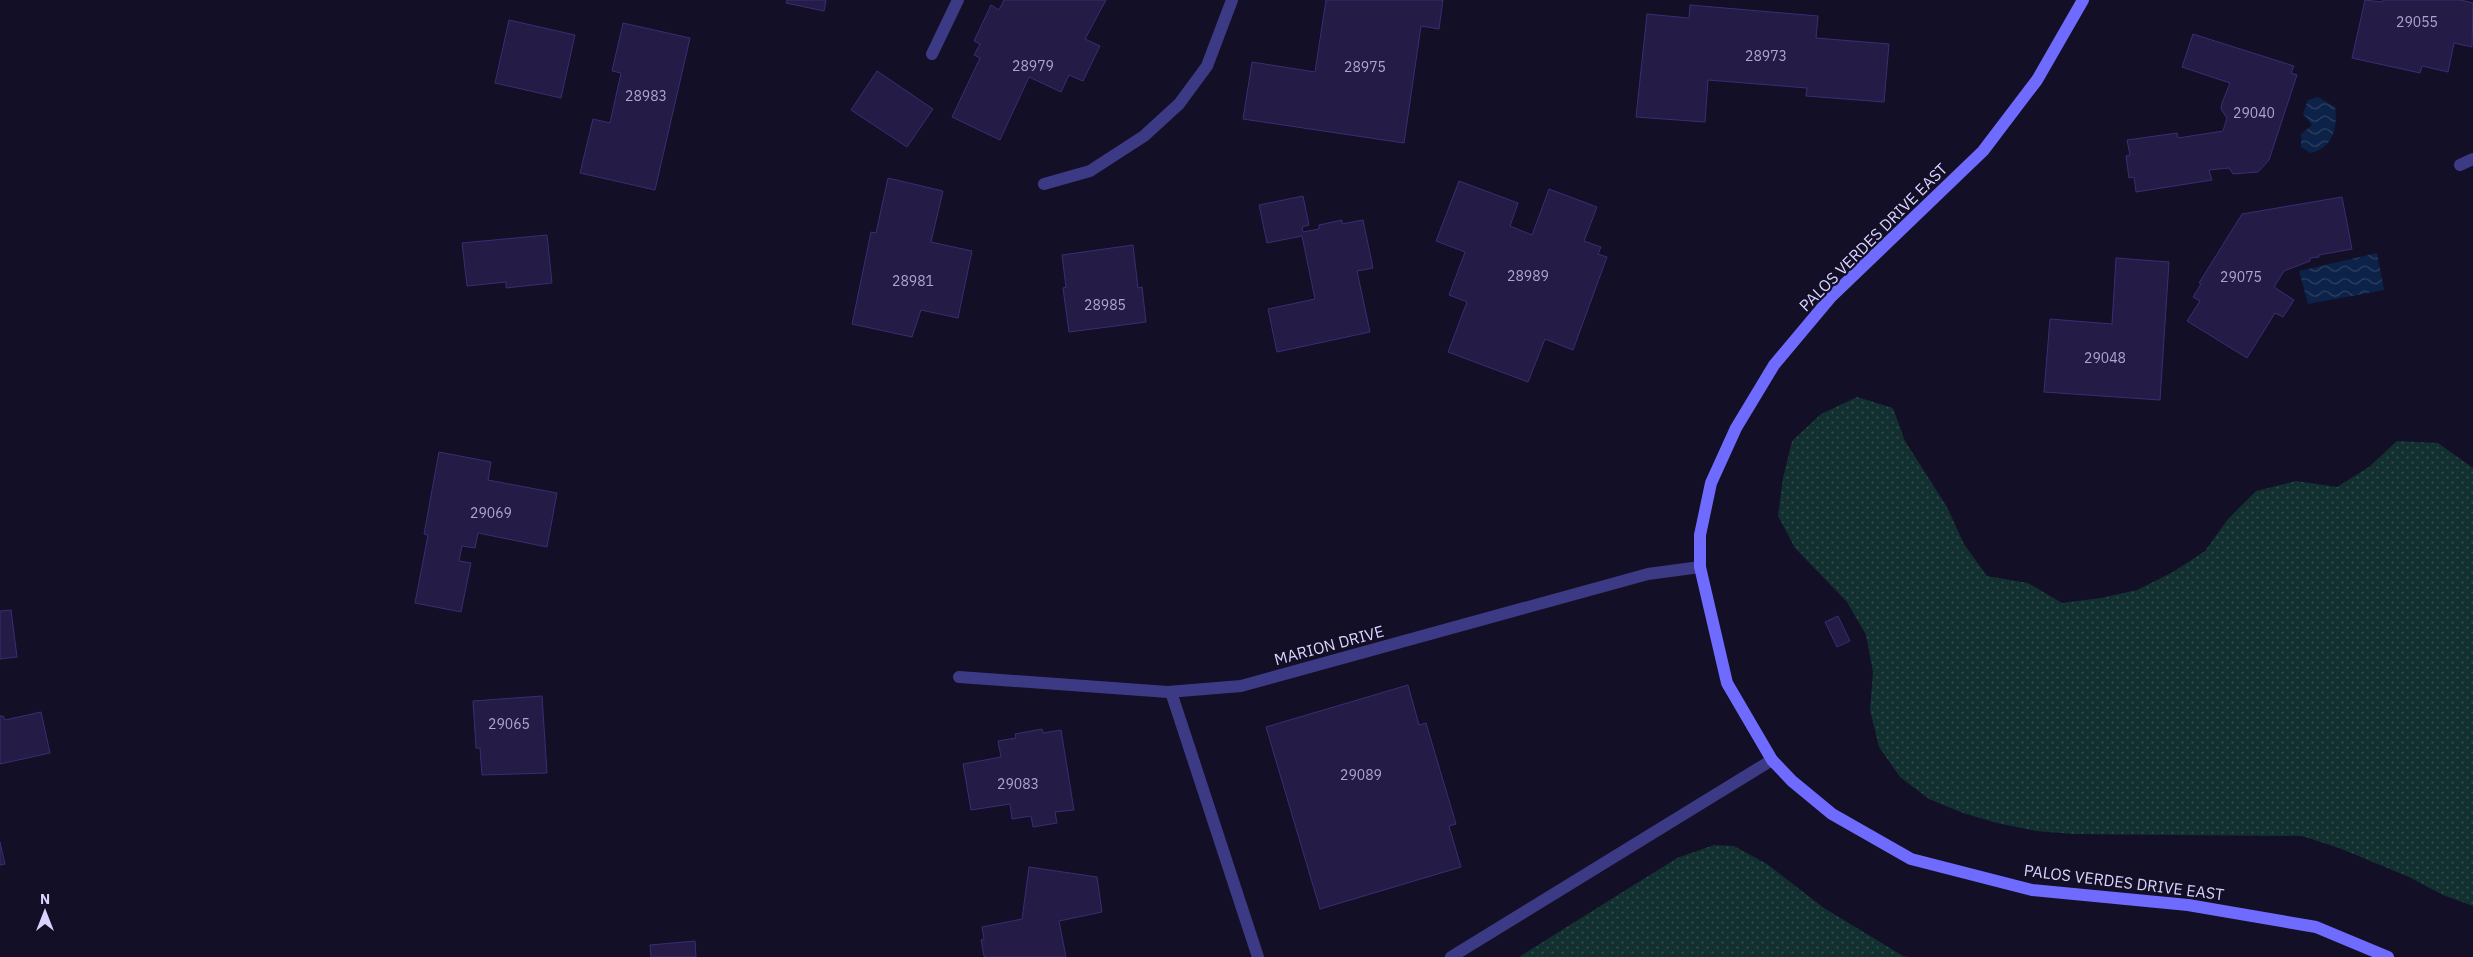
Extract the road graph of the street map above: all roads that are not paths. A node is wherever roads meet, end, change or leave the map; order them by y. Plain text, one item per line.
1 (958, 0) edge
2 (1232, 0) edge
3 (2083, 0) edge
4 (932, 54) dead end
5 (2473, 159) edge
6 (2460, 165) dead end
7 (1044, 184) dead end
8 (1700, 567) junction
9 (959, 677) dead end
10 (1171, 692) junction
11 (1772, 760) junction
12 (1258, 957) edge
13 (1451, 957) edge
14 (2388, 957) edge

1 - 4 street
2 - 7 street
3 - 8 main road, PALOS VERDES DRIVE EAST
5 - 6 street
8 - 10 street, MARION DRIVE
8 - 11 main road, PALOS VERDES DRIVE EAST
9 - 10 street, MARION DRIVE
10 - 12 street
11 - 13 street
11 - 14 main road, PALOS VERDES DRIVE EAST

